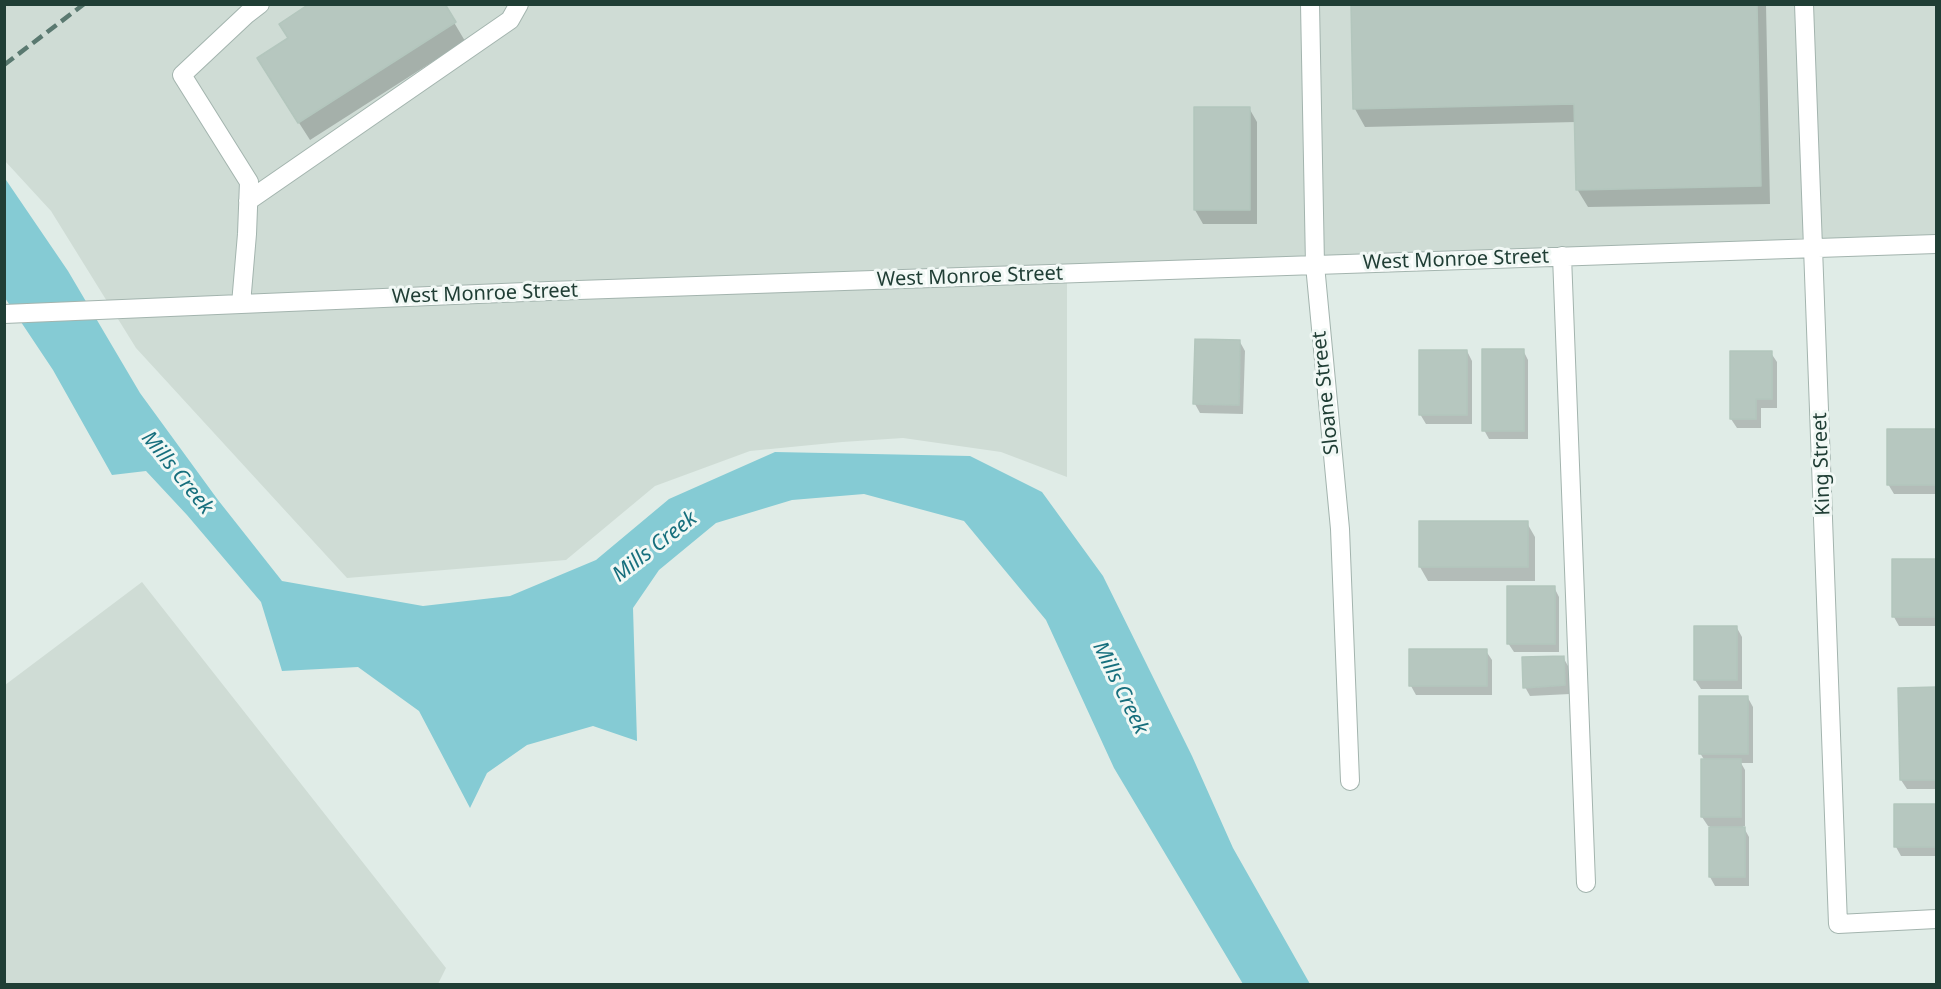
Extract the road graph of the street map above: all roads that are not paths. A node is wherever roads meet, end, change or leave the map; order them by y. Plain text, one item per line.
1 (260, 4) edge
2 (519, 4) edge
3 (1310, 4) edge
4 (1804, 4) edge
5 (248, 201) junction
6 (1936, 244) edge
7 (1814, 248) junction
8 (1562, 256) junction
9 (1315, 265) junction
10 (241, 304) junction
11 (4, 314) edge
12 (1350, 781) dead end
13 (1586, 883) dead end
14 (1936, 920) edge

1 - 5 street
2 - 5 street
3 - 9 street, Sloane Street
4 - 7 street, King Street
5 - 10 street
6 - 7 street, West Monroe Street
7 - 8 street, West Monroe Street
7 - 14 street, King Street
8 - 9 street, West Monroe Street
8 - 13 street
9 - 10 street, West Monroe Street
9 - 12 street, Sloane Street
10 - 11 street, West Monroe Street

